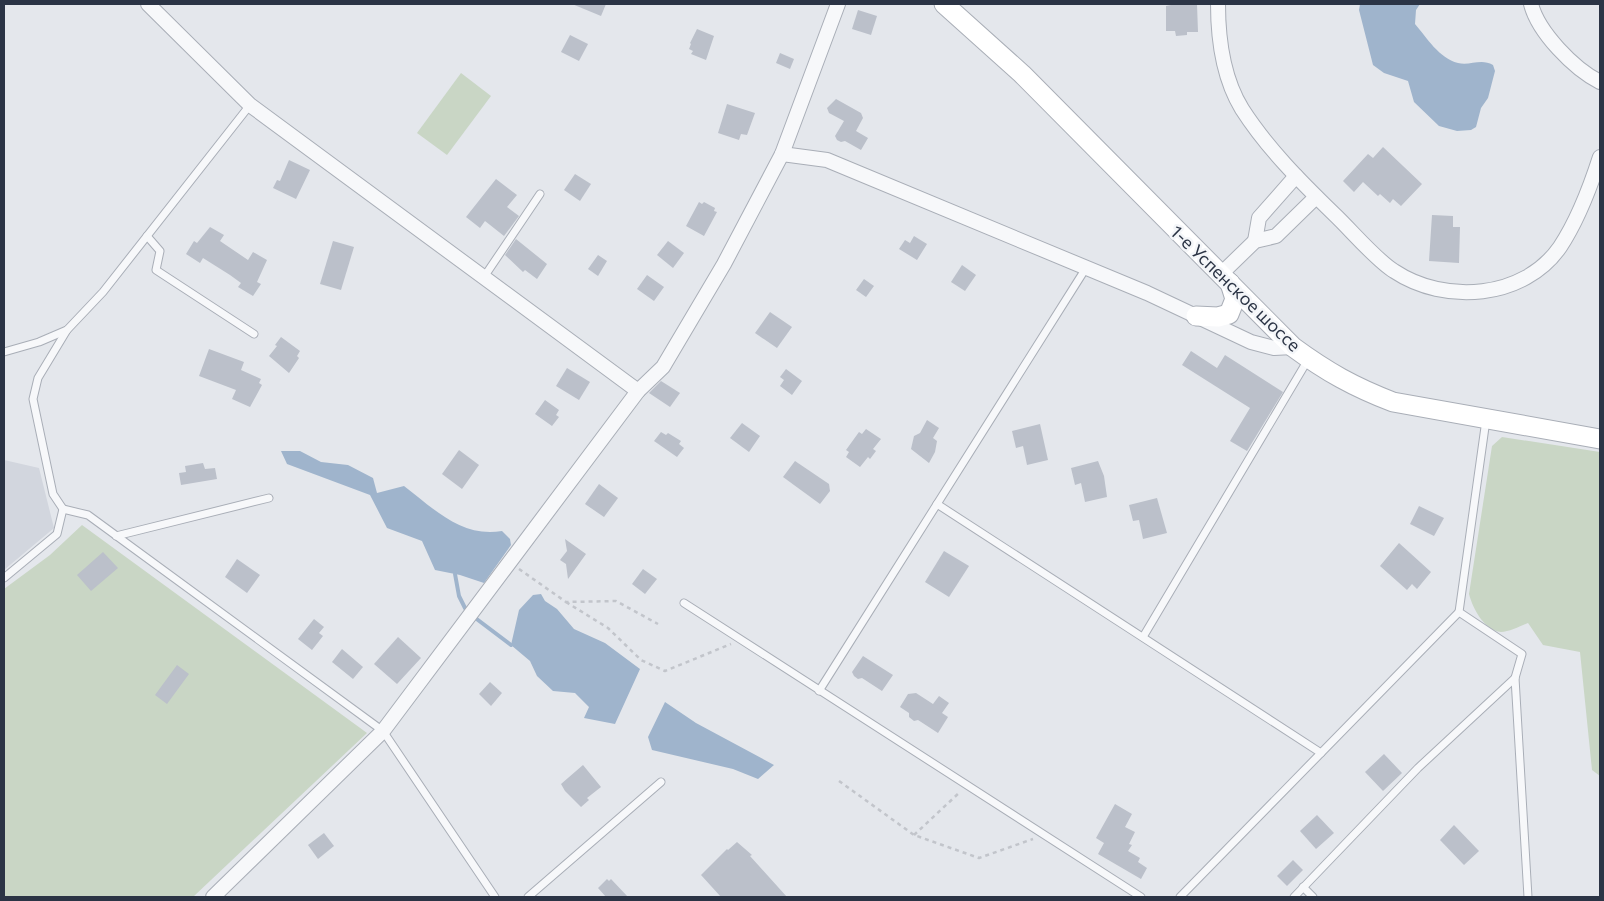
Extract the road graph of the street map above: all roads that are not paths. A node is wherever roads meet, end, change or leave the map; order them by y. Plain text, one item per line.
1 (148, 4) edge
2 (838, 4) edge
3 (944, 4) edge
4 (1218, 4) edge
5 (1531, 4) edge
6 (1600, 82) edge
7 (250, 105) junction
8 (782, 154) junction
9 (1600, 158) edge
10 (1296, 176) junction
11 (540, 194) dead end
12 (1316, 197) junction
13 (147, 236) junction
14 (1255, 240) junction
15 (1086, 268) junction
16 (484, 277) junction
17 (1226, 279) junction
18 (1196, 316) junction
19 (67, 330) junction
20 (254, 334) dead end
21 (1293, 346) junction
22 (4, 352) edge
23 (1309, 358) junction
24 (638, 391) junction
25 (1486, 420) junction
26 (1600, 438) edge
27 (269, 498) dead end
28 (937, 504) junction
29 (63, 509) junction
30 (116, 536) junction
31 (4, 578) edge
32 (684, 603) dead end
33 (1460, 612) junction
34 (1143, 637) junction
35 (1515, 678) junction
36 (819, 691) junction
37 (383, 731) junction
38 (1321, 753) junction
39 (661, 782) dead end
40 (1304, 887) junction
41 (213, 897) edge
42 (496, 897) edge
43 (528, 897) edge
44 (1141, 897) edge
45 (1180, 897) edge
46 (1294, 897) edge
47 (1313, 897) edge
48 (1528, 897) edge

1 - 7 street
2 - 8 street
3 - 17 main road, 1-е Успенское шоссе
4 - 10 street
5 - 6 street
7 - 13 lane
7 - 16 street
8 - 15 street
8 - 24 street
9 - 12 street
10 - 12 street
10 - 14 street
11 - 16 lane
12 - 14 street
13 - 19 lane
13 - 20 lane
14 - 17 street
15 - 18 street
15 - 28 lane
16 - 24 street
17 - 18 main road
17 - 21 main road, 1-е Успенское шоссе
18 - 21 street
19 - 22 lane
19 - 29 lane
21 - 23 main road, 1-е Успенское шоссе
23 - 25 main road, 1-е Успенское шоссе
23 - 34 lane
24 - 37 street
25 - 26 main road, 1-е Успенское шоссе
25 - 33 lane
27 - 30 lane
28 - 34 lane
28 - 36 lane
29 - 30 lane
29 - 31 lane
30 - 37 lane
32 - 36 lane
33 - 35 lane
33 - 38 lane
34 - 38 lane
35 - 40 lane
35 - 48 lane
36 - 44 lane
37 - 41 street
37 - 42 lane
38 - 45 lane
39 - 43 lane
40 - 46 lane
40 - 47 lane

